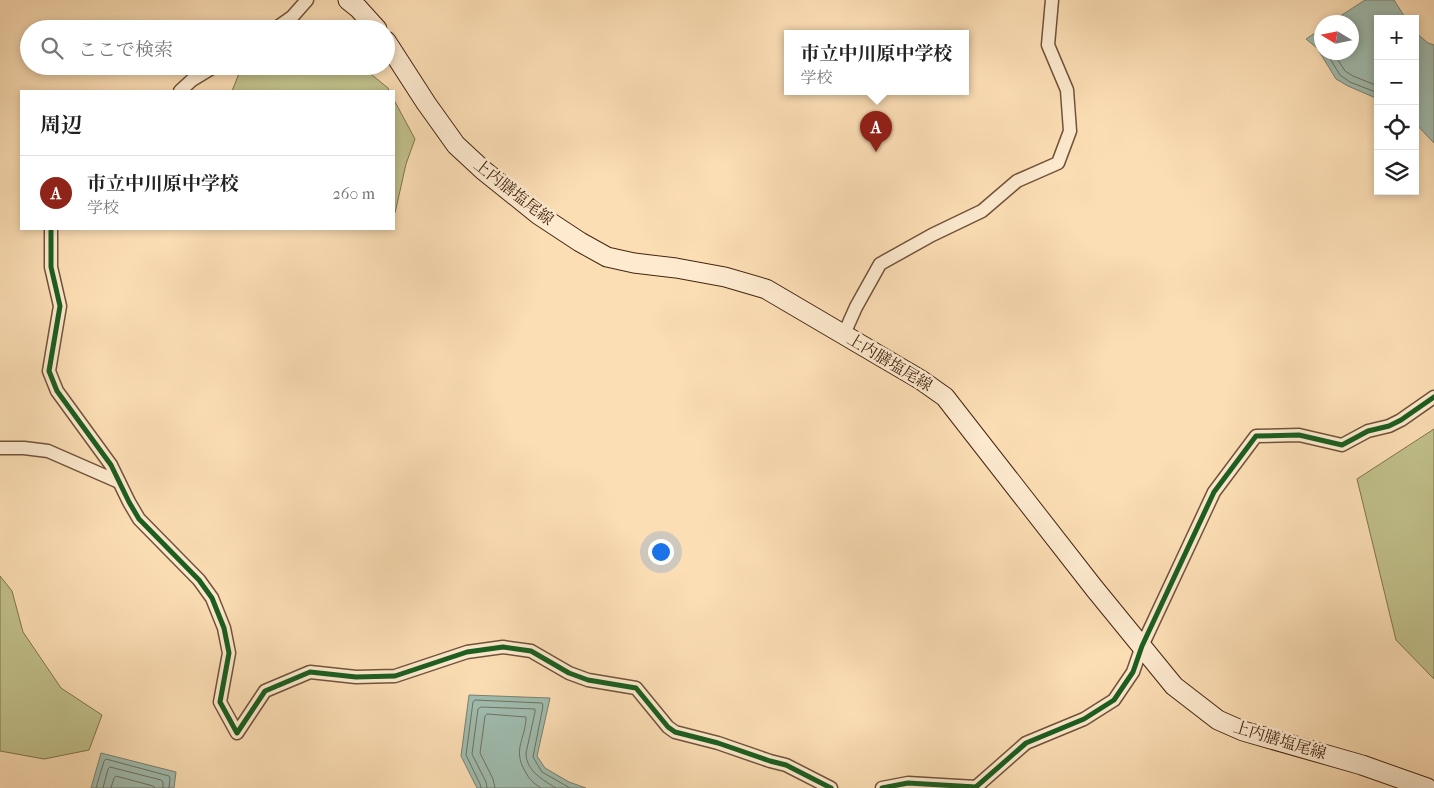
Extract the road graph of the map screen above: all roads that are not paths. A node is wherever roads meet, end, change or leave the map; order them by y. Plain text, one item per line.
1 (308, 0) edge
2 (348, 0) edge
3 (1052, 0) edge
4 (288, 20) edge
5 (369, 20) edge
6 (395, 55) edge
7 (200, 75) edge
8 (181, 90) edge
9 (50, 230) edge
10 (844, 334) junction
11 (1434, 397) edge
12 (0, 448) edge
13 (119, 482) junction
14 (1142, 646) junction
15 (831, 788) edge
16 (882, 788) edge
17 (1427, 788) edge

1 - 4 street
2 - 5 main road
3 - 10 street
6 - 10 main road, 上内膳塩尾線
7 - 8 street
9 - 13 street
10 - 14 main road, 上内膳塩尾線
11 - 14 street
12 - 13 street
13 - 15 street
14 - 16 street
14 - 17 main road, 上内膳塩尾線

